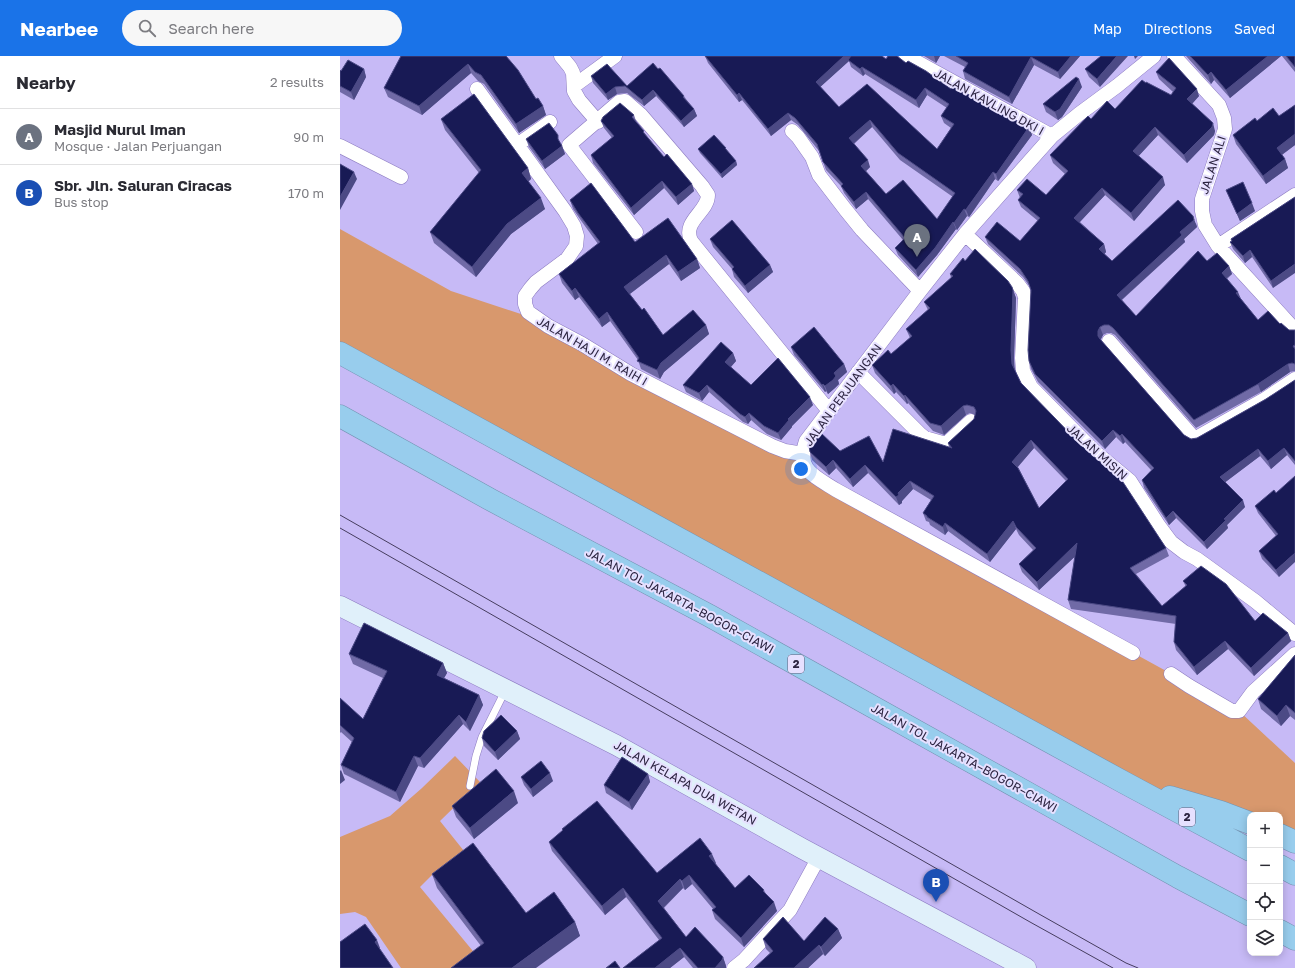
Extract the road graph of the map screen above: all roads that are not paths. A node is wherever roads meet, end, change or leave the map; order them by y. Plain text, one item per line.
1 (561, 56) edge
2 (615, 56) edge
3 (906, 56) edge
4 (1154, 56) edge
5 (1174, 56) edge
6 (574, 86) junction
7 (477, 88) dead end
8 (550, 122) edge
9 (598, 122) junction
10 (792, 131) dead end
11 (1052, 136) junction
12 (517, 145) junction
13 (340, 146) edge
14 (401, 177) dead end
15 (1295, 194) edge
16 (636, 232) dead end
17 (965, 234) junction
18 (1218, 246) junction
19 (920, 291) junction
20 (1295, 330) edge
21 (1109, 341) dead end
22 (340, 353) edge
23 (858, 372) junction
24 (1295, 379) edge
25 (829, 411) junction
26 (340, 416) edge
27 (972, 421) edge
28 (803, 454) junction
29 (340, 606) edge
30 (1295, 634) edge
31 (1133, 653) dead end
32 (1295, 654) edge
33 (1171, 674) dead end
34 (506, 689) junction
35 (1124, 783) junction
36 (470, 786) dead end
37 (1247, 822) edge
38 (1283, 836) edge
39 (1295, 842) edge
40 (1247, 848) edge
41 (818, 856) junction
42 (1283, 868) edge
43 (1295, 874) edge
44 (1247, 913) edge
45 (1283, 933) edge
46 (1295, 939) edge
47 (1016, 966) edge
48 (734, 968) edge

1 - 6 street
2 - 6 street
3 - 11 street, JALAN KAVLING DKI I
4 - 11 street, JALAN PERJUANGAN
5 - 18 street, JALAN ALI
6 - 9 street
7 - 12 street, JALAN HAJI M. RAIH I
8 - 12 street
9 - 16 street
9 - 25 street
10 - 19 street
11 - 17 street, JALAN PERJUANGAN
12 - 28 street, JALAN HAJI M. RAIH I
13 - 14 street
15 - 18 street
17 - 19 street, JALAN PERJUANGAN
17 - 30 street, JALAN MISIN
18 - 20 street, JALAN ALI
19 - 23 street, JALAN PERJUANGAN
21 - 24 street
22 - 35 highway, 2
23 - 25 street, JALAN PERJUANGAN
23 - 27 street
25 - 28 street, JALAN PERJUANGAN
26 - 44 highway, JALAN TOL JAKARTA–BOGOR–CIAWI / 2
28 - 31 street, JALAN PERJUANGAN
29 - 34 street, JALAN KELAPA DUA WETAN
32 - 33 street
34 - 36 lane
34 - 41 street, JALAN KELAPA DUA WETAN
35 - 37 highway
35 - 40 highway, 2
38 - 39 highway
41 - 47 street, JALAN KELAPA DUA WETAN
41 - 48 street
42 - 43 highway
45 - 46 highway

